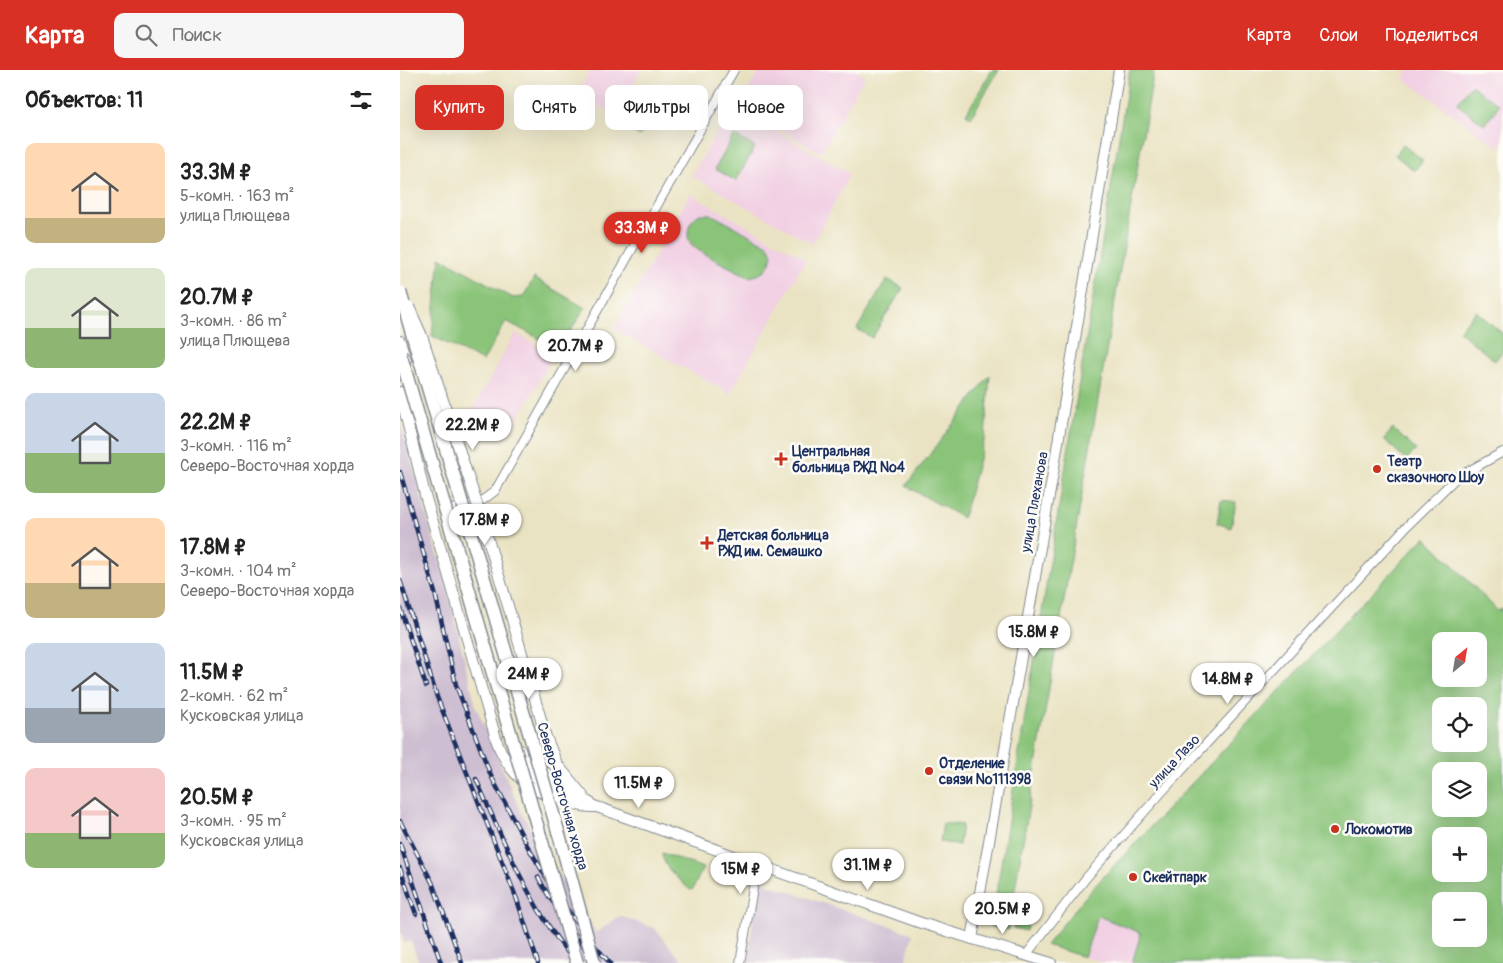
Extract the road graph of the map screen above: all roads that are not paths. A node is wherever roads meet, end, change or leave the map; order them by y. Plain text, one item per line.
1 (734, 70) edge
2 (1119, 70) edge
3 (400, 287) edge
4 (400, 292) edge
5 (400, 296) edge
6 (400, 341) edge
7 (400, 353) edge
8 (400, 392) edge
9 (1503, 452) edge
10 (461, 506) junction
11 (448, 510) junction
12 (563, 799) junction
13 (586, 801) junction
14 (597, 807) junction
15 (757, 865) junction
16 (972, 939) junction
17 (1026, 956) junction
18 (576, 963) edge
19 (594, 963) edge
20 (740, 963) edge
21 (1051, 963) edge

1 - 10 street
2 - 16 street, улица Плеханова
3 - 13 street, bridge
4 - 19 main road, Северо-Восточная хорда, bridge
5 - 10 street
6 - 11 street
7 - 18 main road, bridge
8 - 12 street
9 - 17 street, улица Лазо
10 - 11 street
10 - 13 street
11 - 12 street
12 - 14 street
13 - 14 street
14 - 15 street
15 - 16 street
15 - 20 street
16 - 17 street
17 - 21 street

